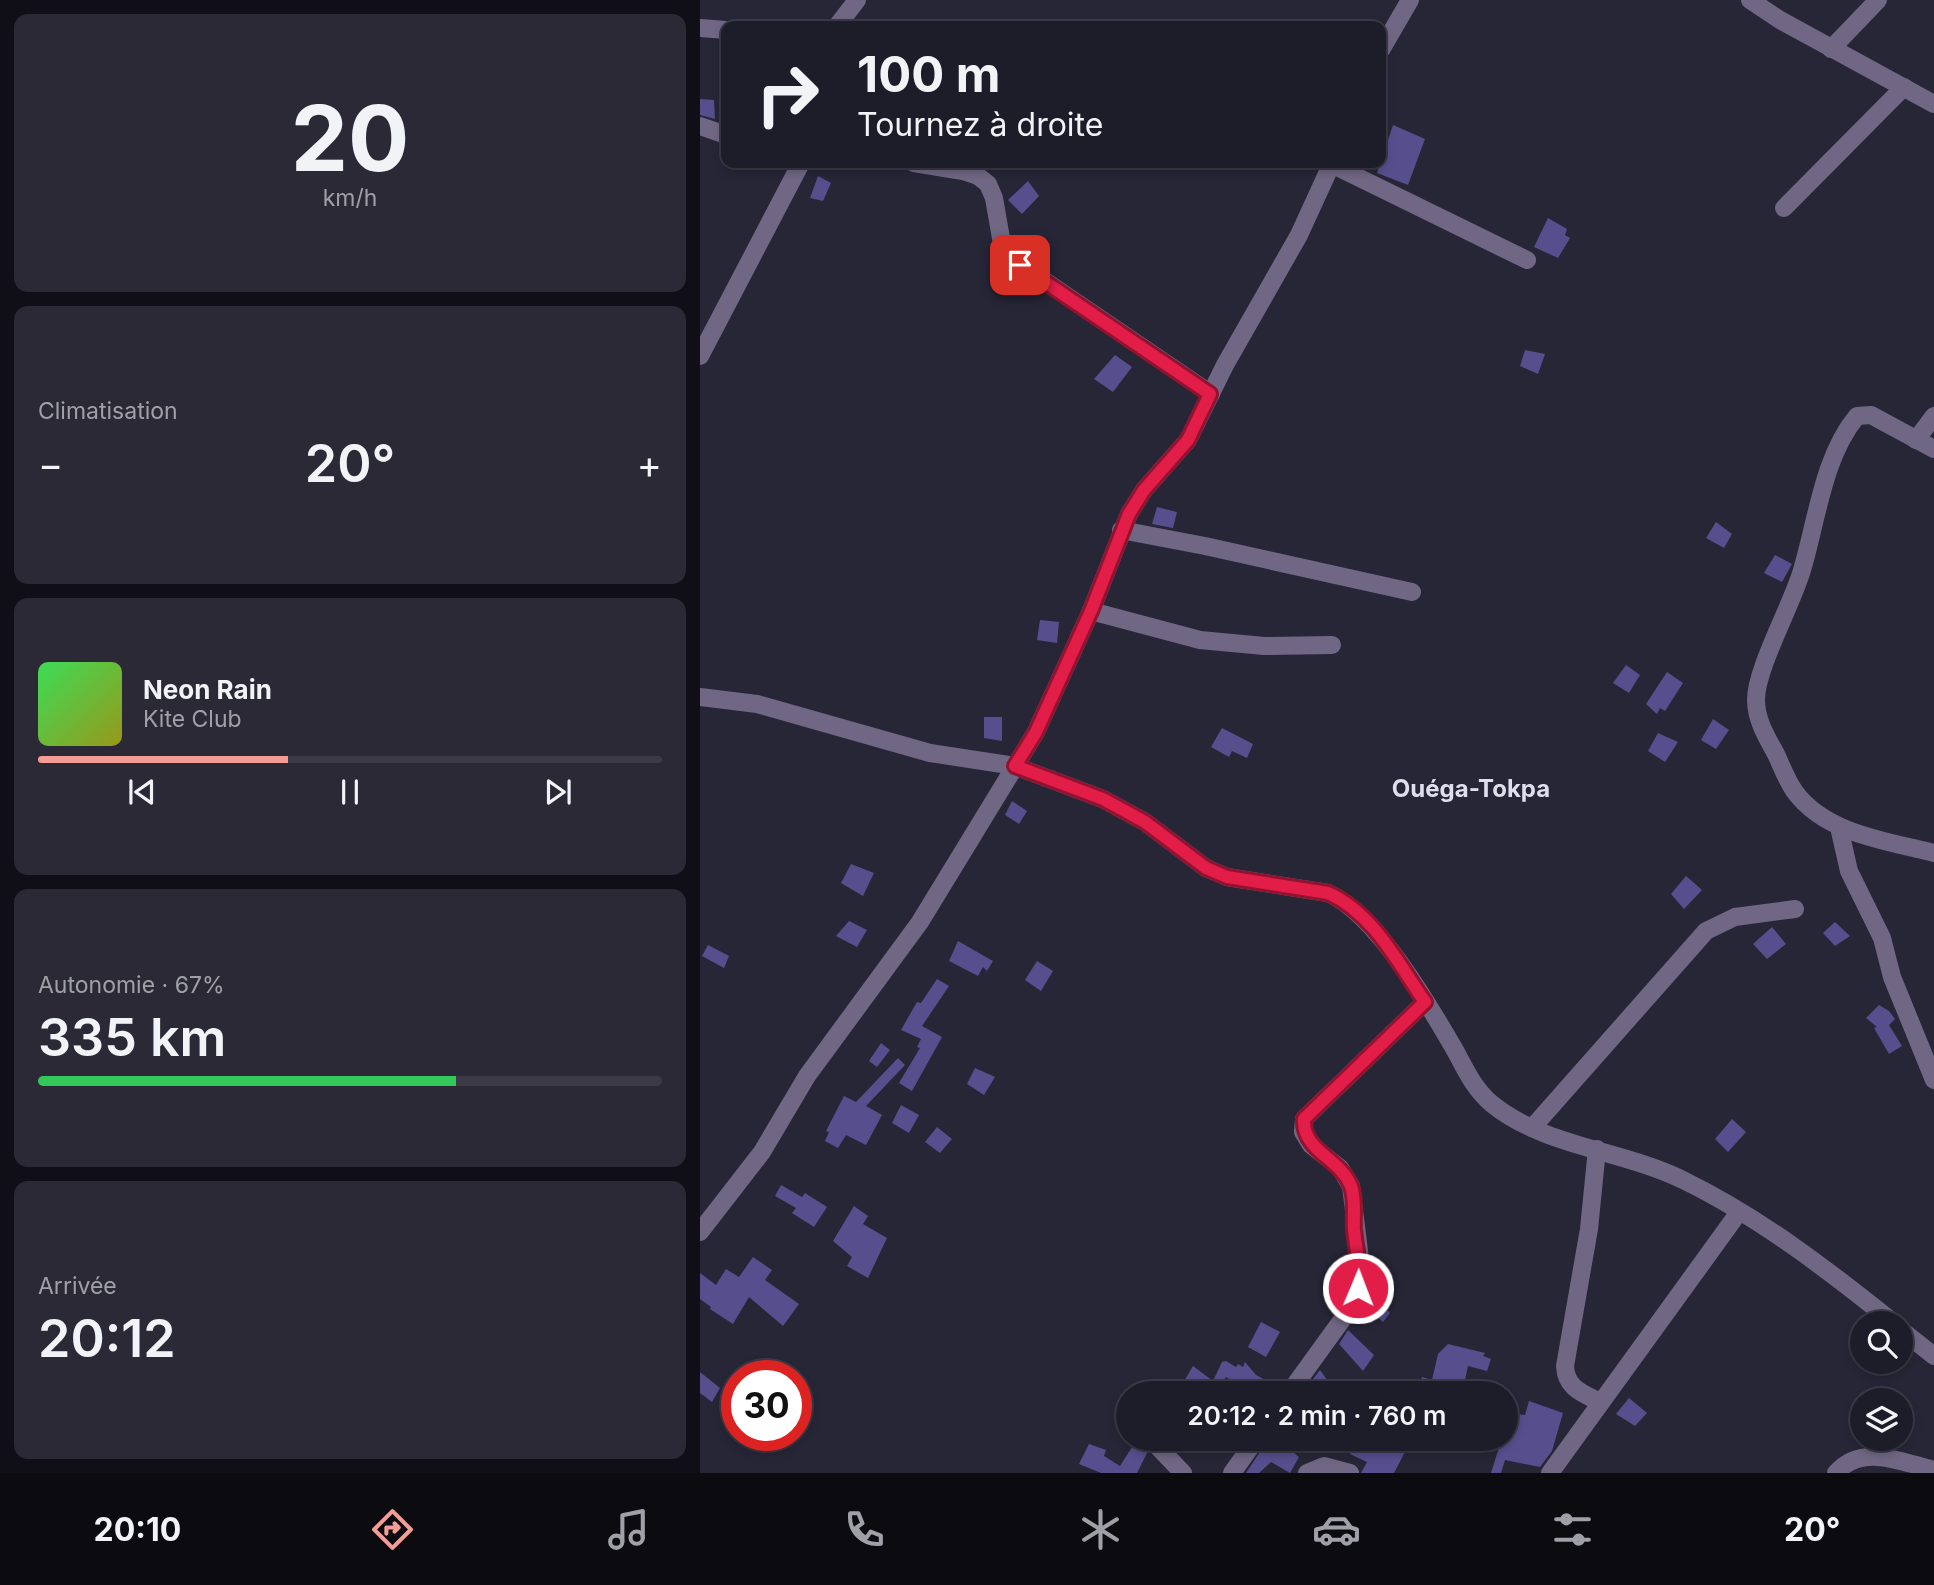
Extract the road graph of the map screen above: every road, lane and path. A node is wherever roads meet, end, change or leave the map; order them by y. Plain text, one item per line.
1 (857, 0) edge
2 (1410, 0) edge
3 (1750, 0) edge
4 (1878, 0) edge
5 (840, 21) edge
6 (700, 28) edge
7 (721, 30) edge
8 (1386, 41) edge
9 (1831, 48) junction
10 (1904, 87) junction
11 (1934, 104) edge
12 (700, 126) edge
13 (721, 133) edge
14 (798, 168) edge
15 (939, 168) edge
16 (1329, 168) edge
17 (1341, 168) edge
18 (1784, 208) dead end
19 (1527, 260) dead end
20 (700, 356) edge
21 (1210, 394) junction
22 (1934, 416) edge
23 (1916, 440) junction
24 (1934, 449) edge
25 (1121, 530) junction
26 (1412, 592) dead end
27 (1091, 611) junction
28 (1332, 645) dead end
29 (700, 697) edge
30 (1015, 766) junction
31 (1839, 827) junction
32 (1934, 853) edge
33 (1795, 909) dead end
34 (1425, 1002) junction
35 (1934, 1080) edge
36 (1532, 1128) junction
37 (1597, 1149) junction
38 (1739, 1212) junction
39 (700, 1232) edge
40 (1879, 1311) edge
41 (1913, 1339) edge
42 (1934, 1356) edge
43 (1298, 1381) edge
44 (1600, 1402) junction
45 (1162, 1451) edge
46 (1248, 1451) edge
47 (1934, 1470) edge
48 (1183, 1473) edge
49 (1232, 1473) edge
50 (1307, 1473) edge
51 (1350, 1473) edge
52 (1550, 1473) edge
53 (1836, 1473) edge

1 - 5 street
2 - 8 street
3 - 9 street
4 - 9 street
6 - 7 street
9 - 10 street
10 - 11 street
10 - 18 street
12 - 13 street
14 - 20 street
15 - 21 street
16 - 21 street
17 - 19 street
21 - 25 street
22 - 23 street
23 - 24 street
23 - 31 street
25 - 26 street
25 - 27 street
27 - 28 street
27 - 30 street
29 - 30 street
30 - 34 street
30 - 39 street
31 - 32 street
31 - 35 street
33 - 36 street
34 - 36 street
34 - 43 street
36 - 37 street
37 - 38 street
37 - 44 street
38 - 40 street
38 - 44 street
41 - 42 street
44 - 52 street
45 - 48 street
46 - 49 street
47 - 53 street
50 - 51 street

